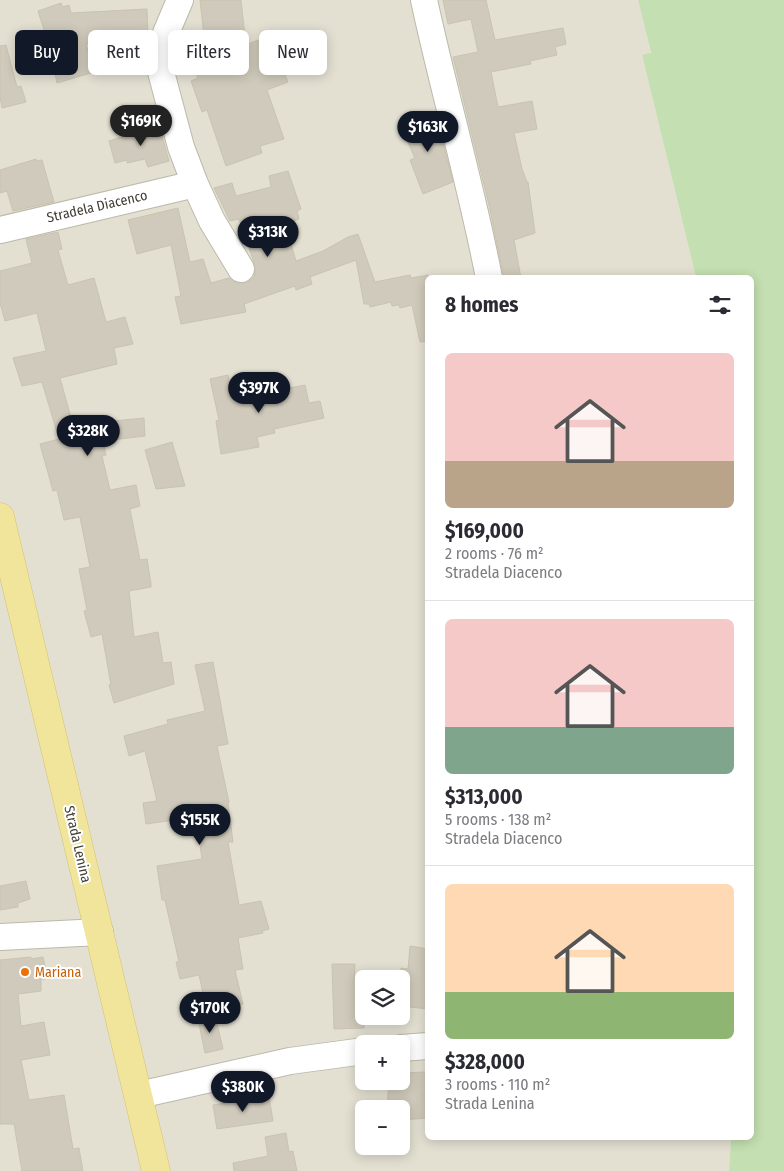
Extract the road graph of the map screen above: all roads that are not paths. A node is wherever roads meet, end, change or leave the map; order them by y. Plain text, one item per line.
1 (180, 0) edge
2 (424, 0) edge
3 (195, 184) junction
4 (0, 230) edge
5 (241, 269) dead end
6 (488, 275) edge
7 (0, 516) edge
8 (100, 932) junction
9 (0, 937) edge
10 (425, 1046) edge
11 (410, 1047) edge
12 (355, 1052) edge
13 (139, 1095) junction
14 (156, 1171) edge

1 - 3 street
2 - 6 street
3 - 4 street, Stradela Diacenco
3 - 5 street
7 - 8 main road, Strada Lenina
8 - 9 street
8 - 13 main road, Strada Lenina
10 - 11 street
12 - 13 street
13 - 14 main road, Strada Lenina

